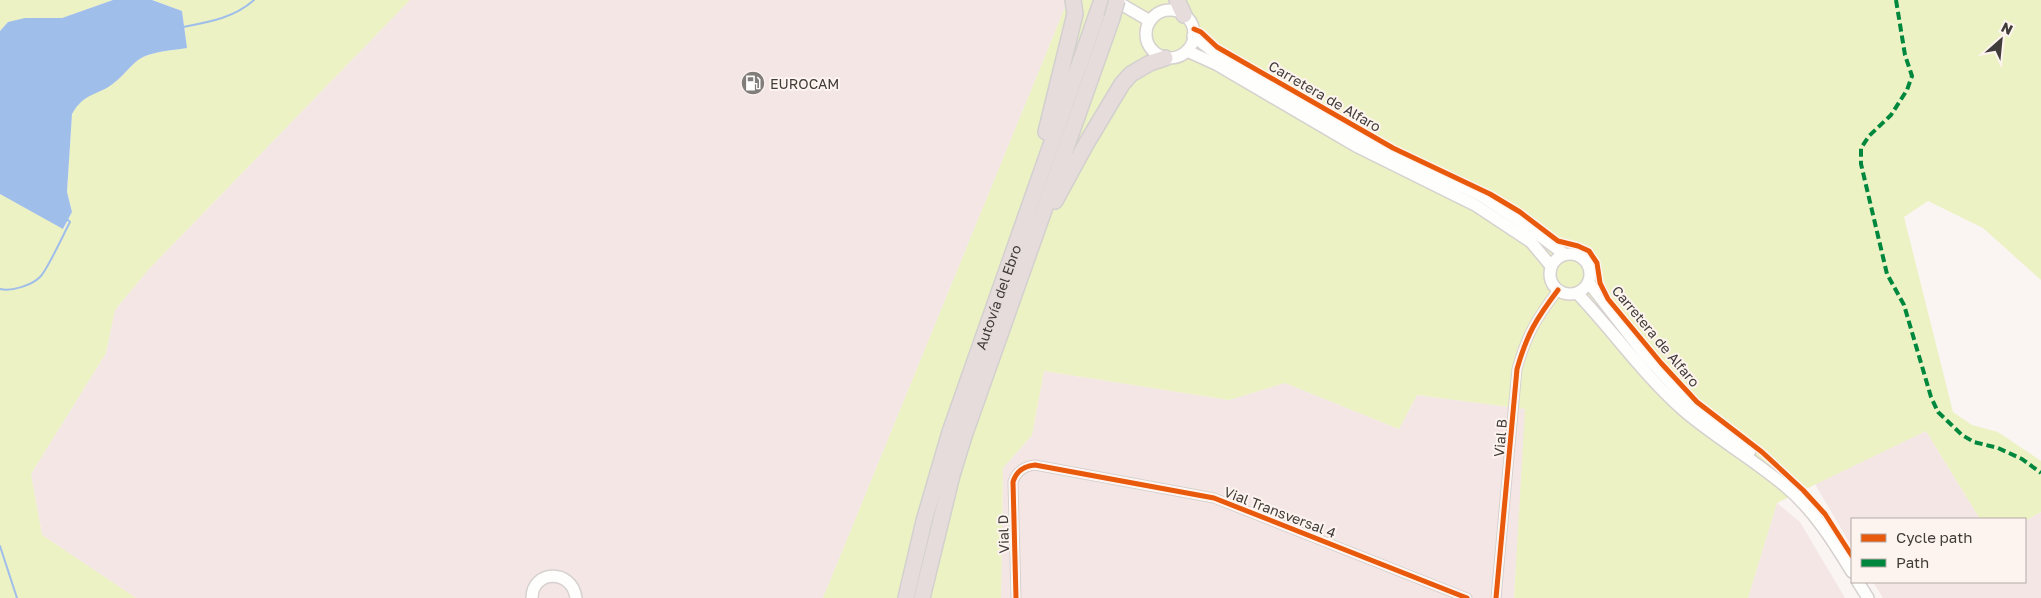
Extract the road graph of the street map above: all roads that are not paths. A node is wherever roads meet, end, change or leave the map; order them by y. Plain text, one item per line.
1 (1073, 0) edge
2 (1116, 0) edge
3 (1177, 0) edge
4 (1104, 10) edge
5 (1184, 15) junction
6 (1150, 21) junction
7 (1193, 36) junction
8 (1187, 51) junction
9 (1165, 58) junction
10 (1564, 254) junction
11 (1551, 266) junction
12 (1023, 267) junction
13 (1007, 269) junction
14 (1589, 282) junction
15 (1558, 290) junction
16 (1577, 293) junction
17 (1020, 471) joint
18 (1851, 564) edge
19 (1851, 570) edge
20 (1859, 583) edge
21 (1863, 583) edge
22 (532, 598) edge
23 (576, 598) edge
24 (906, 598) edge
25 (922, 598) edge
26 (1016, 598) edge
27 (1467, 598) edge
28 (1496, 598) edge
29 (1868, 598) edge
30 (1872, 598) edge

1 - 13 highway
2 - 4 highway, Autovía del Ebro, bridge
2 - 6 main road
3 - 5 highway
4 - 12 highway, Autovía del Ebro
4 - 13 highway, Autovía del Ebro
5 - 6 main road
5 - 7 main road
6 - 9 main road
7 - 8 main road
7 - 10 main road, Carretera de Alfaro
8 - 9 main road
8 - 11 main road, Carretera de Alfaro
9 - 12 highway
10 - 11 main road
10 - 14 main road
11 - 15 main road
12 - 25 highway, Autovía del Ebro
13 - 24 highway, Autovía del Ebro
14 - 16 main road
14 - 18 main road, Carretera de Alfaro
15 - 16 main road
15 - 28 street, Vial B
16 - 19 main road, Carretera de Alfaro
17 - 26 street, Vial D
17 - 27 street, Vial Transversal 4
20 - 29 main road
21 - 30 main road
22 - 23 main road

